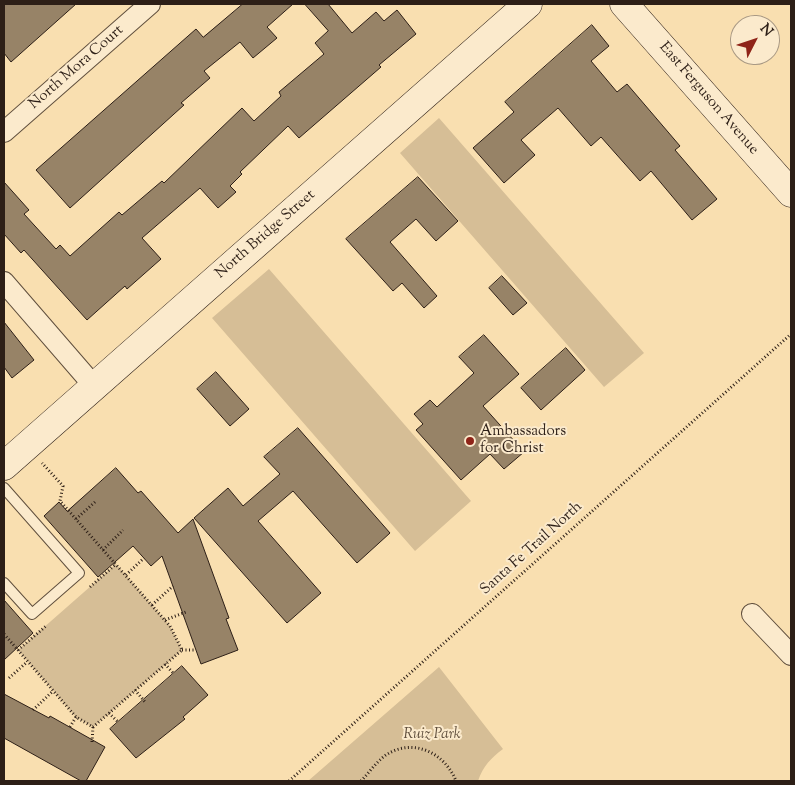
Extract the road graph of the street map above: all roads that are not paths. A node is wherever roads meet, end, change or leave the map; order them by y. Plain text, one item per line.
1 (150, 4) edge
2 (528, 4) edge
3 (624, 4) edge
4 (4, 132) edge
5 (791, 194) edge
6 (4, 282) edge
7 (94, 386) junction
8 (4, 466) edge
9 (4, 488) edge
10 (4, 583) edge
11 (752, 614) dead end
12 (791, 655) edge

1 - 4 street, North Mora Court
2 - 7 street, North Bridge Street
3 - 5 street, East Ferguson Avenue
6 - 7 street
7 - 8 street, North Bridge Street
9 - 10 lane
11 - 12 street

